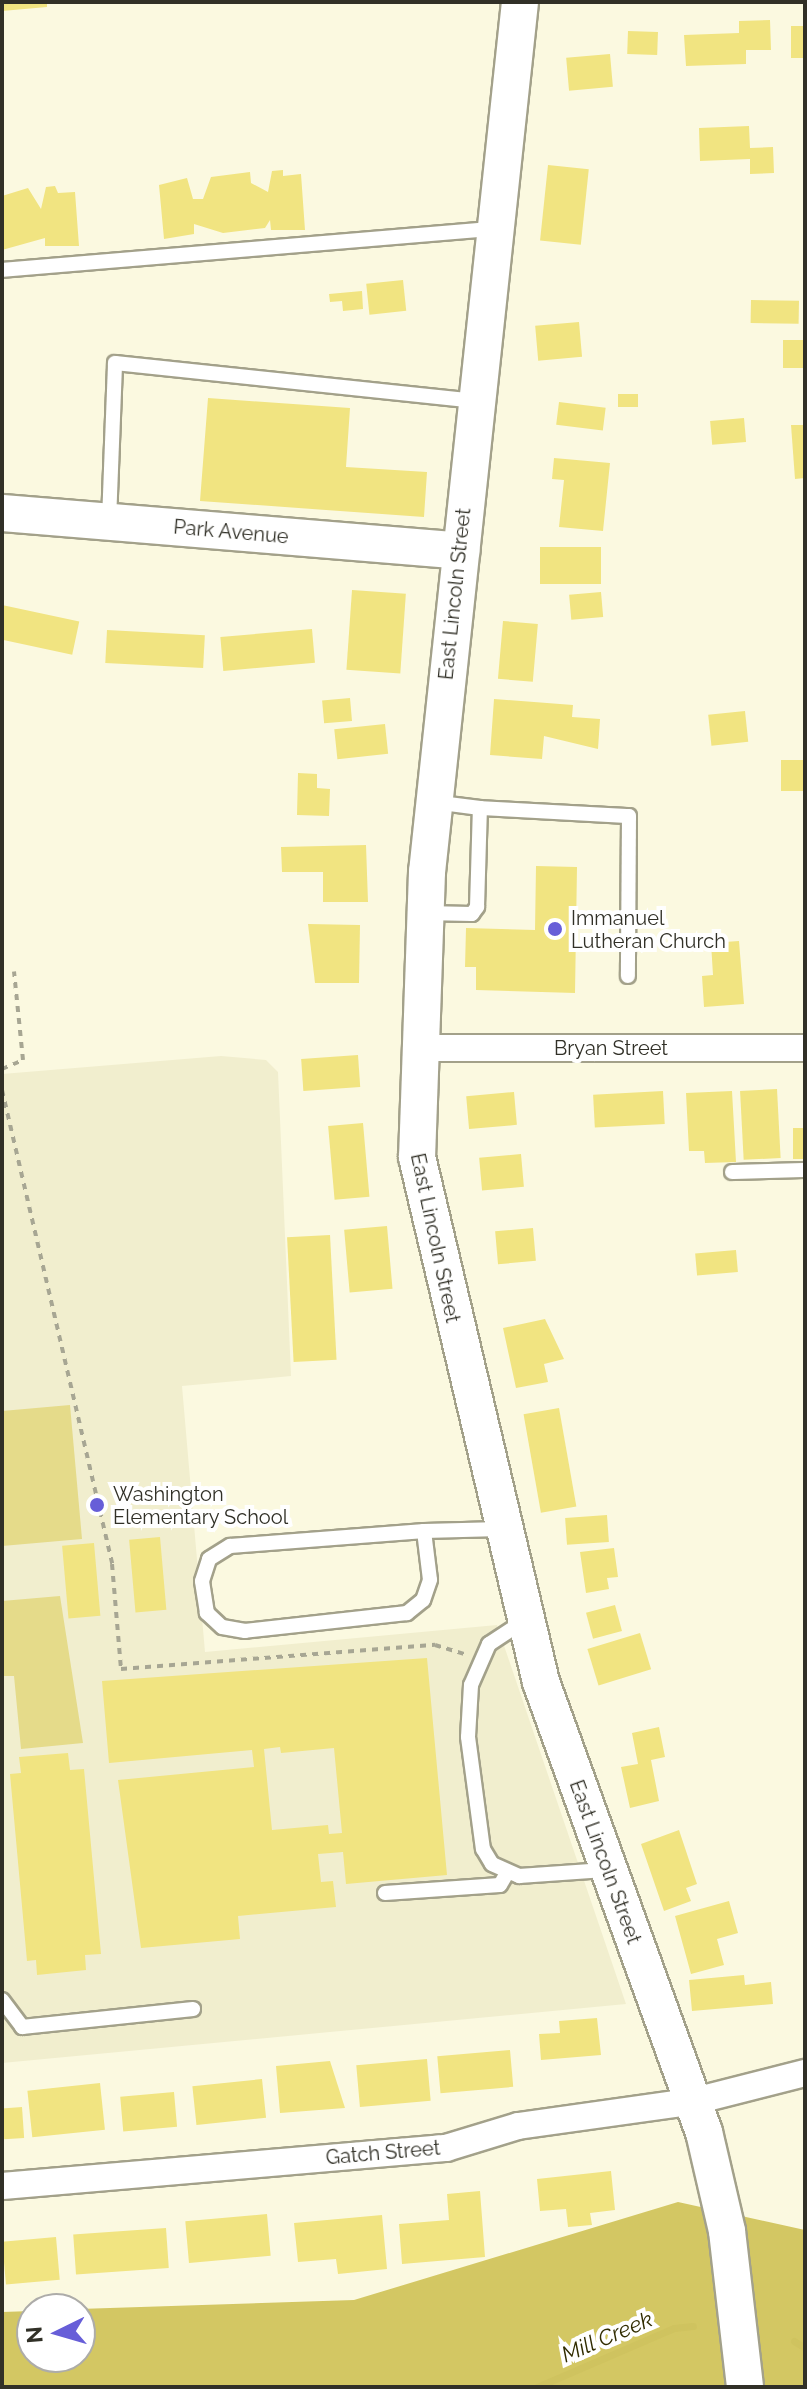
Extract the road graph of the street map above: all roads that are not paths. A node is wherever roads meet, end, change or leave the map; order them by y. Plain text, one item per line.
1 (520, 2) edge
2 (495, 229) junction
3 (2, 270) edge
4 (477, 401) junction
5 (2, 513) edge
6 (109, 521) junction
7 (461, 551) junction
8 (433, 802) junction
9 (480, 808) junction
10 (424, 913) junction
11 (628, 976) dead end
12 (416, 1048) junction
13 (805, 1048) edge
14 (805, 1170) edge
15 (732, 1172) dead end
16 (501, 1529) junction
17 (424, 1531) junction
18 (524, 1621) junction
19 (605, 1870) junction
20 (507, 1873) junction
21 (385, 1893) dead end
22 (2, 2000) edge
23 (193, 2009) dead end
24 (805, 2073) edge
25 (695, 2101) junction
26 (2, 2186) edge
27 (745, 2387) edge

1 - 2 street, East Lincoln Street
2 - 3 lane
2 - 4 street, East Lincoln Street
4 - 6 lane
4 - 7 street, East Lincoln Street
5 - 6 street, Park Avenue
6 - 7 street, Park Avenue
7 - 8 street, East Lincoln Street
8 - 9 lane
8 - 10 street, East Lincoln Street
9 - 10 lane
9 - 11 lane
10 - 12 street, East Lincoln Street
12 - 13 street, Bryan Street
12 - 16 street, East Lincoln Street
14 - 15 lane
16 - 17 lane
16 - 18 street, East Lincoln Street
17 - 17 lane
18 - 19 street, East Lincoln Street
18 - 20 lane
19 - 20 lane
19 - 25 street, East Lincoln Street
20 - 21 lane
22 - 23 lane
24 - 25 street, Gatch Street
25 - 26 street, Gatch Street
25 - 27 street, East Lincoln Street

